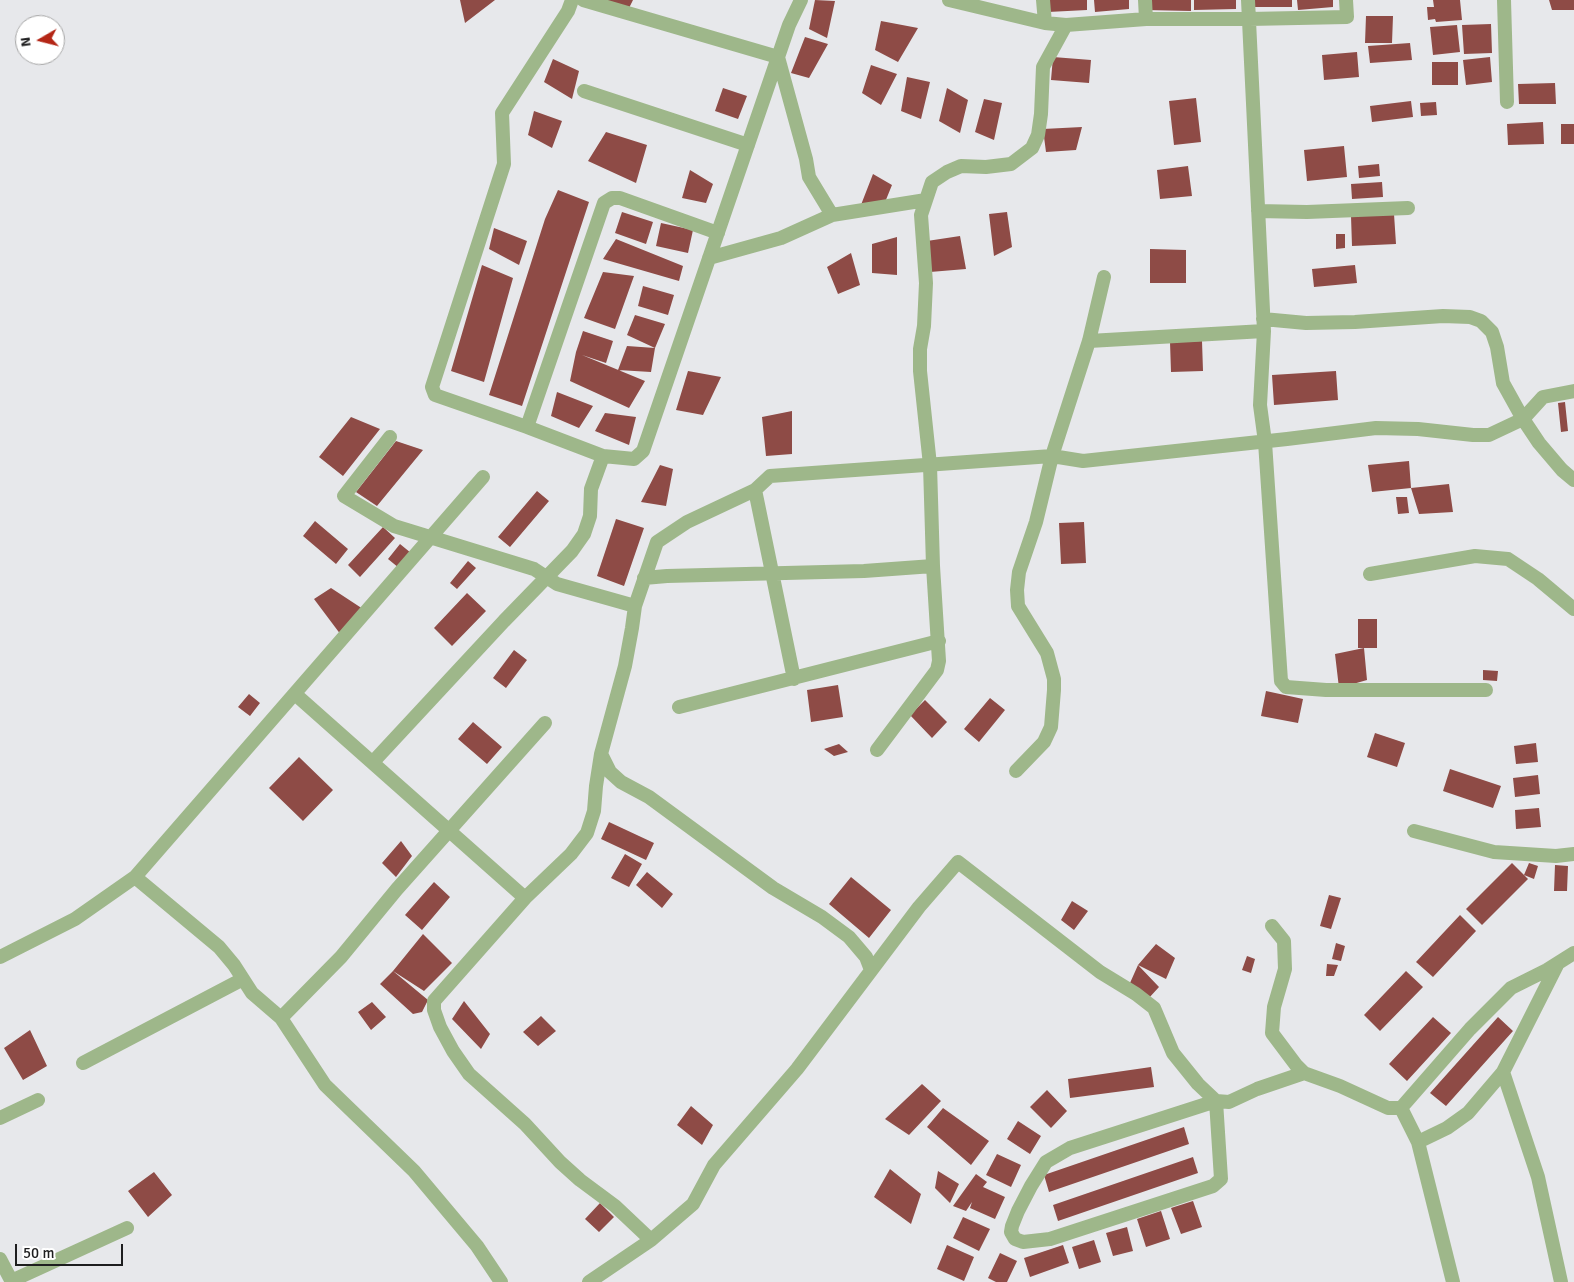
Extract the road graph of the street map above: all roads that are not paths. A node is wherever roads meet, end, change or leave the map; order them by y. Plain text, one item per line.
1 (572, 0) edge
2 (583, 0) edge
3 (800, 0) edge
4 (949, 0) edge
5 (1043, 0) edge
6 (1145, 0) edge
7 (1248, 0) edge
8 (1346, 0) edge
9 (1504, 0) edge
10 (1146, 19) junction
11 (1249, 19) junction
12 (1045, 23) junction
13 (1066, 24) junction
14 (778, 57) junction
15 (584, 91) dead end
16 (1507, 102) dead end
17 (748, 145) junction
18 (926, 200) junction
19 (1408, 208) dead end
20 (1258, 211) junction
21 (832, 216) junction
22 (718, 233) junction
23 (710, 258) junction
24 (1104, 277) dead end
25 (1264, 325) junction
26 (1089, 341) junction
27 (1574, 391) edge
28 (1523, 419) junction
29 (527, 427) junction
30 (390, 437) dead end
31 (1265, 442) junction
32 (603, 456) junction
33 (1052, 456) junction
34 (930, 465) junction
35 (483, 477) dead end
36 (1574, 480) edge
37 (755, 490) junction
38 (430, 537) junction
39 (933, 566) junction
40 (772, 574) junction
41 (1370, 574) dead end
42 (546, 577) junction
43 (644, 578) junction
44 (635, 606) junction
45 (1574, 609) edge
46 (939, 641) junction
47 (794, 679) junction
48 (1486, 690) dead end
49 (295, 694) junction
50 (679, 707) dead end
51 (545, 723) dead end
52 (877, 750) dead end
53 (602, 754) junction
54 (373, 762) junction
55 (1016, 771) dead end
56 (451, 831) junction
57 (1414, 831) dead end
58 (1574, 854) edge
59 (135, 877) junction
60 (525, 898) junction
61 (1272, 926) dead end
62 (1574, 953) edge
63 (0, 956) edge
64 (1558, 963) junction
65 (871, 970) junction
66 (243, 979) junction
67 (281, 1018) junction
68 (83, 1063) dead end
69 (1503, 1072) junction
70 (1304, 1073) junction
71 (38, 1100) dead end
72 (1216, 1101) junction
73 (1401, 1108) junction
74 (0, 1118) edge
75 (1418, 1142) junction
76 (128, 1228) dead end
77 (651, 1240) junction
78 (0, 1259) edge
79 (12, 1281) edge
80 (501, 1282) edge
81 (589, 1282) edge
82 (1453, 1282) edge
83 (1561, 1282) edge

1 - 29 street
2 - 14 street
3 - 14 street
4 - 12 street
5 - 12 street
6 - 10 street
7 - 11 street
8 - 11 street
9 - 16 street
10 - 11 street
10 - 13 street
11 - 20 street
12 - 13 street
13 - 18 street
14 - 17 street
14 - 21 street
15 - 17 street
17 - 22 street
18 - 21 street
18 - 34 street
19 - 20 street
20 - 25 street
21 - 23 street
22 - 23 street
22 - 29 street
23 - 32 street
24 - 26 street
25 - 26 street
25 - 28 street
25 - 31 street
26 - 33 street
27 - 28 street
28 - 31 street
28 - 36 street
29 - 32 street
30 - 38 street
31 - 33 street
31 - 48 street
32 - 42 street
33 - 34 street
33 - 55 street
34 - 37 street
34 - 39 street
35 - 38 street
37 - 40 street
37 - 43 street
38 - 42 street
38 - 49 street
39 - 40 street
39 - 46 street
40 - 43 street
40 - 47 street
41 - 45 street
42 - 44 street
42 - 54 street
43 - 44 street
44 - 53 street
46 - 47 street
46 - 52 street
47 - 50 street
49 - 54 street
49 - 59 street
51 - 56 street
53 - 60 street
53 - 65 street
54 - 56 street
56 - 60 street
56 - 67 street
57 - 58 street
59 - 63 street
59 - 66 street
60 - 77 street
61 - 70 street
62 - 64 street
64 - 69 street
64 - 73 street
65 - 72 street
65 - 77 street
66 - 67 street
66 - 68 street
67 - 80 street
69 - 75 street
69 - 83 street
70 - 72 street
70 - 73 street
71 - 74 street
72 - 72 street
73 - 75 street
75 - 82 street
76 - 79 street
77 - 81 street
78 - 79 street

